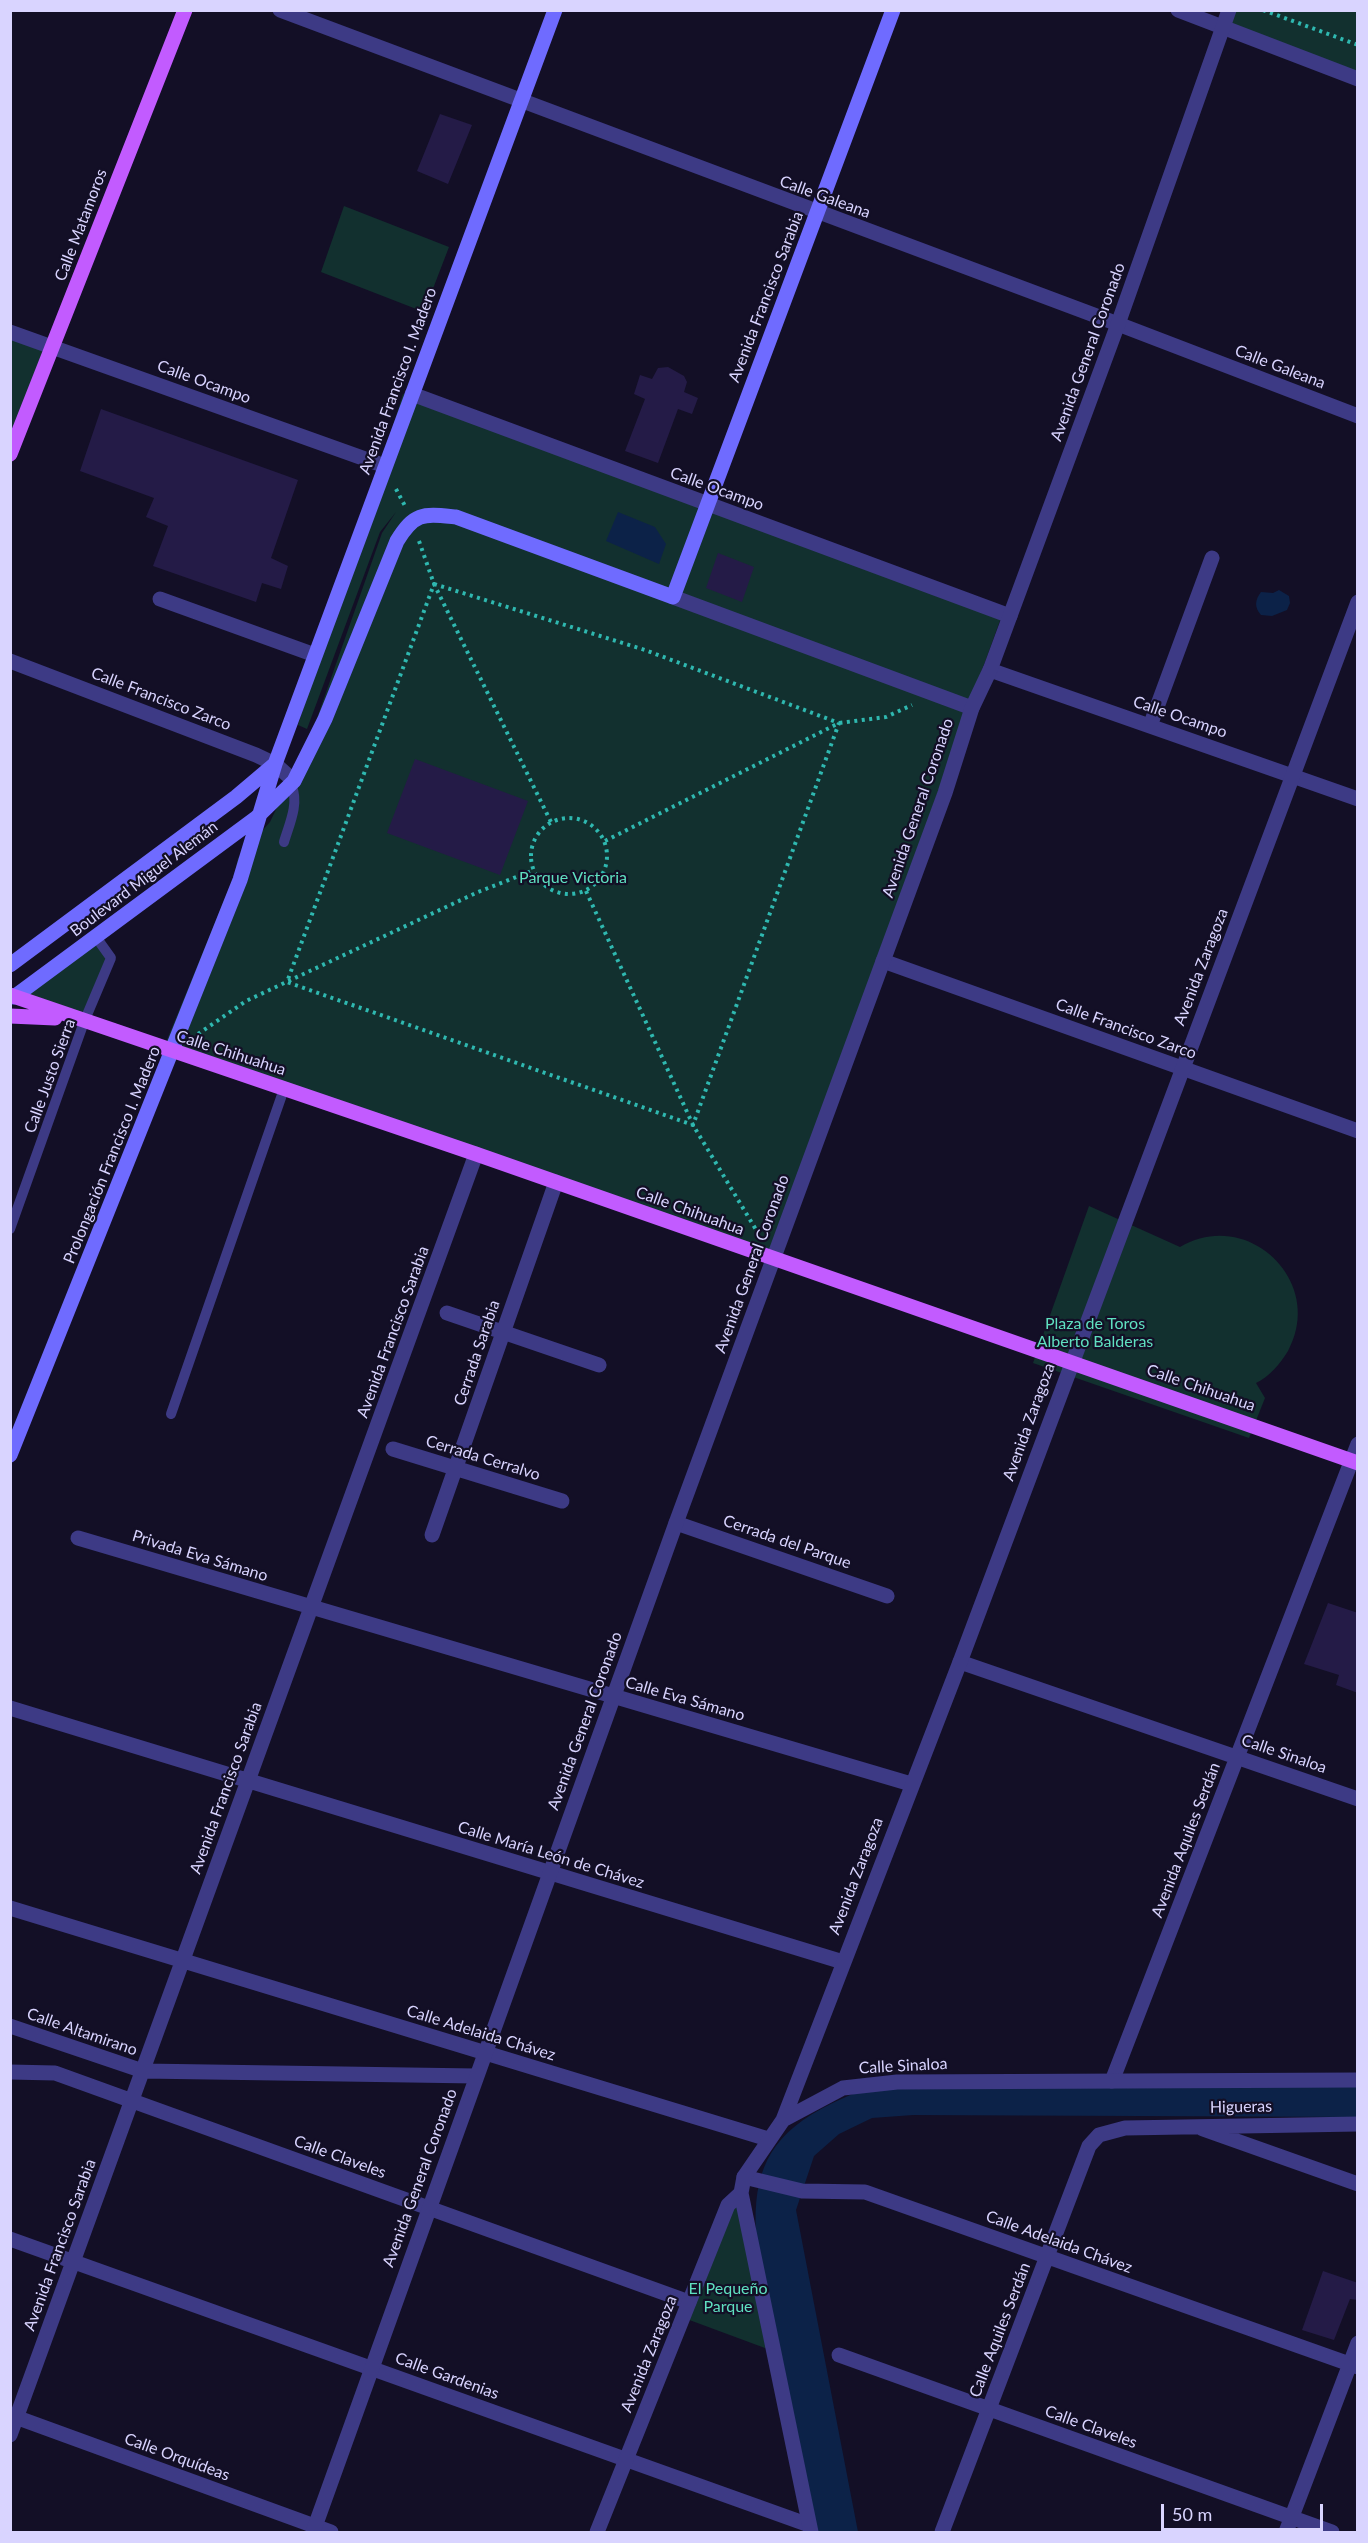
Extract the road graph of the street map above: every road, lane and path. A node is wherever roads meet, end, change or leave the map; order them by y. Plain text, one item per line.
1 (185, 10) edge
2 (280, 10) edge
3 (555, 10) edge
4 (893, 10) edge
5 (1178, 10) edge
6 (1229, 10) edge
7 (1263, 10) edge
8 (1223, 28) junction
9 (1358, 45) edge
10 (1358, 79) edge
11 (521, 101) junction
12 (817, 213) junction
13 (1118, 324) junction
14 (10, 332) edge
15 (52, 347) junction
16 (412, 394) junction
17 (1358, 416) edge
18 (10, 454) edge
19 (386, 466) junction
20 (708, 504) junction
21 (411, 520) junction
22 (420, 544) dead end
23 (1212, 558) dead end
24 (434, 584) junction
25 (673, 597) junction
26 (160, 599) dead end
27 (1358, 602) edge
28 (1010, 616) junction
29 (315, 656) junction
30 (10, 661) edge
31 (990, 670) junction
32 (972, 708) junction
33 (886, 717) dead end
34 (839, 723) junction
35 (1150, 726) junction
36 (274, 764) junction
37 (1293, 776) junction
38 (294, 781) junction
39 (1358, 799) edge
40 (256, 818) junction
41 (551, 822) junction
42 (605, 841) junction
43 (284, 842) dead end
44 (534, 870) junction
45 (586, 891) junction
46 (96, 937) junction
47 (883, 961) junction
48 (10, 965) edge
49 (287, 982) junction
50 (12, 997) edge
51 (10, 1016) edge
52 (77, 1020) junction
53 (173, 1052) junction
54 (1182, 1068) junction
55 (284, 1089) junction
56 (693, 1125) junction
57 (1358, 1131) edge
58 (476, 1154) junction
59 (556, 1182) junction
60 (10, 1229) edge
61 (773, 1260) junction
62 (447, 1313) dead end
63 (503, 1332) junction
64 (1071, 1361) junction
65 (599, 1365) dead end
66 (171, 1414) dead end
67 (1358, 1444) edge
68 (393, 1449) dead end
69 (10, 1455) edge
70 (1354, 1461) edge
71 (456, 1469) junction
72 (562, 1502) dead end
73 (675, 1523) junction
74 (432, 1536) dead end
75 (78, 1538) dead end
76 (887, 1596) dead end
77 (311, 1608) junction
78 (960, 1662) junction
79 (613, 1696) junction
80 (10, 1708) edge
81 (1237, 1757) junction
82 (248, 1782) junction
83 (911, 1784) junction
84 (1358, 1799) edge
85 (549, 1873) junction
86 (10, 1908) edge
87 (183, 1961) junction
88 (843, 1962) junction
89 (10, 2026) edge
90 (484, 2053) junction
91 (143, 2071) junction
92 (10, 2072) edge
93 (476, 2076) junction
94 (1358, 2080) edge
95 (1112, 2081) junction
96 (132, 2101) junction
97 (783, 2120) junction
98 (1358, 2124) edge
99 (1195, 2126) junction
100 (1125, 2128) joint
101 (768, 2139) junction
102 (751, 2179) junction
103 (1358, 2184) edge
104 (741, 2193) junction
105 (429, 2208) junction
106 (10, 2239) edge
107 (1047, 2257) junction
108 (74, 2262) junction
109 (689, 2302) junction
110 (1358, 2343) edge
111 (839, 2355) dead end
112 (1354, 2365) edge
113 (372, 2368) junction
114 (989, 2409) junction
115 (14, 2416) edge
116 (10, 2435) edge
117 (626, 2459) junction
118 (1289, 2525) edge
119 (810, 2529) edge
120 (314, 2530) edge
121 (331, 2532) edge
122 (597, 2532) edge
123 (942, 2532) edge
124 (1332, 2532) edge

1 - 15 main road, Calle Matamoros
2 - 11 street, Calle Galeana
3 - 11 main road, Avenida Francisco I. Madero
4 - 12 main road, Avenida Francisco Sarabia
5 - 8 street
6 - 8 street, Avenida General Coronado
7 - 9 path
8 - 10 street
8 - 13 street, Avenida General Coronado
11 - 12 street, Calle Galeana
11 - 16 main road, Avenida Francisco I. Madero
12 - 13 street, Calle Galeana
12 - 20 main road, Avenida Francisco Sarabia
13 - 17 street, Calle Galeana
13 - 28 street, Avenida General Coronado
14 - 15 street, Calle Ocampo
15 - 18 main road, Calle Matamoros
15 - 19 street, Calle Ocampo
16 - 19 main road, Avenida Francisco I. Madero
16 - 20 street, Calle Ocampo
19 - 21 path
19 - 29 main road, Avenida Francisco I. Madero
20 - 25 main road, Avenida Francisco Sarabia
20 - 28 street, Calle Ocampo
21 - 25 main road
21 - 38 main road, Boulevard Miguel Alemán
22 - 24 path
23 - 35 street
24 - 34 path
24 - 41 path
24 - 49 path
25 - 32 street
26 - 29 street
27 - 37 street, Avenida Zaragoza
28 - 31 street, Avenida General Coronado
29 - 36 main road, Avenida Francisco I. Madero
30 - 36 street, Calle Francisco Zarco
31 - 32 street, Avenida General Coronado
31 - 35 street, Calle Ocampo
32 - 47 street, Avenida General Coronado
33 - 34 path
34 - 42 path
34 - 56 path
35 - 37 street, Calle Ocampo
36 - 38 street, Calle Francisco Zarco
36 - 40 main road, Prolongación Francisco I. Madero
36 - 48 main road, Boulevard Miguel Alemán
37 - 39 street, Calle Ocampo
37 - 54 street, Avenida Zaragoza
38 - 40 main road, Boulevard Miguel Alemán
38 - 43 lane
40 - 46 main road, Boulevard Miguel Alemán
40 - 53 main road, Prolongación Francisco I. Madero
41 - 42 path
41 - 44 path
42 - 45 path
44 - 45 path
44 - 49 path
45 - 56 path
46 - 50 main road, Boulevard Miguel Alemán
46 - 52 lane, Calle Justo Sierra
47 - 54 street, Calle Francisco Zarco
47 - 61 street, Avenida General Coronado
49 - 53 path
49 - 56 path
50 - 52 main road, Calle Chihuahua
51 - 52 main road
52 - 53 main road, Calle Chihuahua
52 - 60 lane, Calle Justo Sierra
53 - 55 main road, Calle Chihuahua
53 - 69 main road, Prolongación Francisco I. Madero
54 - 57 street, Calle Francisco Zarco
54 - 64 street, Avenida Zaragoza
55 - 58 main road, Calle Chihuahua
55 - 66 lane
56 - 61 path
58 - 59 main road, Calle Chihuahua
58 - 77 street, Avenida Francisco Sarabia
59 - 61 main road, Calle Chihuahua
59 - 63 street, Cerrada Sarabia
61 - 64 main road, Calle Chihuahua
61 - 73 street, Avenida General Coronado
62 - 63 street
63 - 65 street
63 - 71 street, Cerrada Sarabia
64 - 70 main road, Calle Chihuahua
64 - 78 street, Avenida Zaragoza
67 - 70 street, Avenida Aquiles Serdán
68 - 71 street, Cerrada Cerralvo
70 - 81 street, Avenida Aquiles Serdán
71 - 72 street, Cerrada Cerralvo
71 - 74 street, Cerrada Sarabia
73 - 76 street, Cerrada del Parque
73 - 79 street, Avenida General Coronado
75 - 77 street, Privada Eva Sámano
77 - 79 street, Calle Eva Sámano
77 - 82 street, Avenida Francisco Sarabia
78 - 81 street, Calle Sinaloa
78 - 83 street, Avenida Zaragoza
79 - 83 street, Calle Eva Sámano
79 - 85 street, Avenida General Coronado
80 - 82 street, Calle María León de Chávez
81 - 84 street, Calle Sinaloa
81 - 95 street, Avenida Aquiles Serdán
82 - 85 street, Calle María León de Chávez
82 - 87 street, Avenida Francisco Sarabia
83 - 88 street, Avenida Zaragoza
85 - 88 street, Calle María León de Chávez
85 - 90 street, Avenida General Coronado
86 - 87 street, Calle Adelaida Chávez
87 - 90 street, Calle Adelaida Chávez
87 - 91 street, Avenida Francisco Sarabia
88 - 97 street, Avenida Zaragoza
89 - 91 street, Calle Altamirano
90 - 93 street, Avenida General Coronado
90 - 101 street, Calle Adelaida Chávez
91 - 93 street
91 - 96 street, Avenida Francisco Sarabia
92 - 96 street, Calle Claveles
93 - 105 street, Avenida General Coronado
94 - 95 street, Calle Sinaloa
95 - 97 street, Calle Sinaloa
96 - 105 street, Calle Claveles
96 - 108 street, Avenida Francisco Sarabia
97 - 101 street, Calle Sinaloa
98 - 99 street, Higueras
99 - 100 street, Higueras
99 - 103 street
100 - 107 street, Calle Aquiles Serdán
101 - 102 street, Calle Sinaloa
102 - 104 street, Calle Sinaloa
102 - 107 street, Calle Adelaida Chávez
104 - 109 street, Avenida Zaragoza
104 - 119 street, Calle Sinaloa
105 - 109 street, Calle Claveles
105 - 113 street, Avenida General Coronado
106 - 108 street, Calle Gardenias
107 - 112 street, Calle Adelaida Chávez
107 - 114 street, Calle Aquiles Serdán
108 - 113 street, Calle Gardenias
108 - 115 street, Avenida Francisco Sarabia
109 - 117 street, Avenida Zaragoza
110 - 112 street
111 - 114 street, Calle Claveles
112 - 118 street
113 - 117 street, Calle Gardenias
113 - 120 street, Avenida General Coronado
114 - 118 street, Calle Claveles
114 - 123 street, Calle Aquiles Serdán
115 - 116 street, Avenida Francisco Sarabia
115 - 120 street, Calle Orquídeas
117 - 119 street, Calle Gardenias
117 - 122 street, Avenida Zaragoza
118 - 124 street, Calle Claveles
120 - 121 street, Calle Orquídeas

